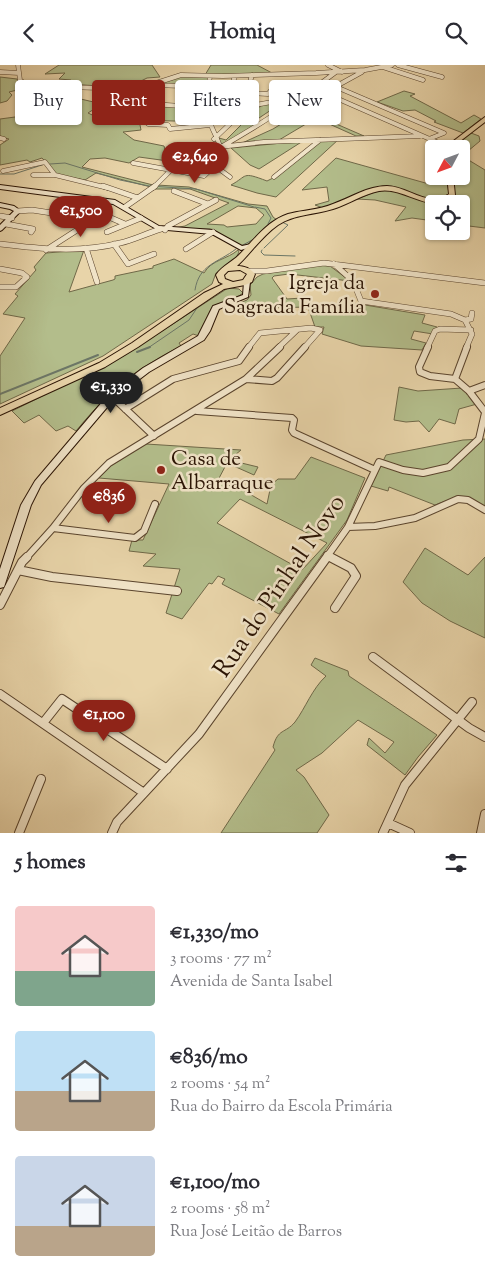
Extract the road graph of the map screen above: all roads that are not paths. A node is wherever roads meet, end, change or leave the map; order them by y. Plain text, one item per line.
1 (18, 65) edge
2 (328, 65) edge
3 (365, 65) edge
4 (390, 65) edge
5 (398, 65) edge
6 (382, 67) junction
7 (178, 68) dead end
8 (373, 69) junction
9 (365, 70) junction
10 (350, 71) junction
11 (0, 72) edge
12 (336, 72) junction
13 (342, 72) junction
14 (19, 73) junction
15 (304, 73) junction
16 (184, 75) junction
17 (252, 75) junction
18 (356, 75) junction
19 (210, 76) junction
20 (235, 76) junction
21 (442, 77) dead end
22 (163, 80) edge
23 (210, 80) edge
24 (234, 80) edge
25 (251, 80) edge
26 (297, 80) edge
27 (325, 80) edge
28 (423, 80) dead end
29 (341, 82) edge
30 (92, 87) edge
31 (341, 89) edge
32 (341, 100) edge
33 (269, 120) edge
34 (484, 121) edge
35 (165, 125) edge
36 (210, 125) joint
37 (229, 125) edge
38 (423, 136) junction
39 (214, 139) junction
40 (321, 139) junction
41 (429, 139) joint
42 (458, 140) edge
43 (219, 147) junction
44 (133, 163) dead end
45 (215, 166) junction
46 (3, 171) dead end
47 (170, 171) junction
48 (33, 175) dead end
49 (55, 175) junction
50 (230, 177) dead end
51 (274, 177) dead end
52 (451, 185) edge
53 (0, 187) edge
54 (174, 191) dead end
55 (138, 198) junction
56 (216, 200) dead end
57 (208, 204) junction
58 (0, 205) edge
59 (124, 207) junction
60 (94, 209) dead end
61 (18, 211) junction
62 (102, 214) junction
63 (0, 216) edge
64 (78, 217) dead end
65 (12, 218) junction
66 (141, 218) junction
67 (6, 224) junction
68 (125, 224) junction
69 (0, 229) edge
70 (163, 229) junction
71 (107, 231) dead end
72 (213, 231) junction
73 (31, 232) dead end
74 (265, 234) junction
75 (114, 244) junction
76 (0, 245) edge
77 (238, 247) junction
78 (86, 248) junction
79 (249, 248) junction
80 (186, 249) dead end
81 (46, 250) junction
82 (154, 254) dead end
83 (240, 260) junction
84 (333, 264) junction
85 (0, 269) edge
86 (227, 269) junction
87 (248, 275) junction
88 (220, 278) junction
89 (97, 282) dead end
90 (485, 283) edge
91 (234, 285) junction
92 (1, 288) edge
93 (247, 291) junction
94 (472, 313) dead end
95 (465, 320) junction
96 (297, 329) junction
97 (471, 330) junction
98 (246, 379) junction
99 (455, 379) junction
100 (485, 385) edge
101 (469, 391) junction
102 (118, 402) dead end
103 (0, 407) edge
104 (125, 409) junction
105 (196, 411) junction
106 (0, 412) edge
107 (485, 412) edge
108 (154, 436) junction
109 (376, 469) junction
110 (155, 504) dead end
111 (485, 510) edge
112 (348, 527) junction
113 (53, 528) junction
114 (327, 555) junction
115 (18, 570) junction
116 (0, 584) edge
117 (177, 591) dead end
118 (0, 605) edge
119 (335, 608) dead end
120 (373, 657) dead end
121 (0, 694) edge
122 (472, 702) dead end
123 (458, 719) junction
124 (43, 723) junction
125 (485, 737) edge
126 (167, 769) junction
127 (41, 779) dead end
128 (144, 793) junction
129 (485, 814) edge
130 (388, 823) junction
131 (19, 833) edge
132 (112, 833) edge
133 (383, 833) edge
134 (410, 833) edge
135 (481, 833) edge

1 - 14 street
2 - 13 street
3 - 8 street
4 - 6 street
5 - 21 street
6 - 8 street
6 - 28 street
7 - 16 street
8 - 9 street
9 - 10 street
9 - 18 street
10 - 13 street
10 - 18 street
11 - 14 street
12 - 13 street
12 - 15 street
12 - 27 street
14 - 30 street
15 - 17 street
15 - 26 street
16 - 19 street
16 - 22 street
17 - 20 street
17 - 25 street
18 - 29 street
19 - 20 street
19 - 23 street
20 - 24 street
31 - 41 street
32 - 38 street
33 - 43 street
34 - 42 main road
35 - 36 street
36 - 39 street
37 - 39 street
38 - 40 street
38 - 41 street
39 - 43 street
40 - 43 street
40 - 51 street
43 - 45 street
44 - 47 street
45 - 47 street
45 - 50 street
46 - 49 street
47 - 55 street
48 - 49 street
49 - 55 street
52 - 74 main road
53 - 59 street
54 - 57 street
55 - 59 street
56 - 57 street
57 - 70 street
58 - 61 street
59 - 66 street
60 - 62 street
61 - 64 street
61 - 65 street
62 - 68 street
62 - 81 street
63 - 65 street
65 - 67 street
66 - 68 street
66 - 70 street
67 - 69 street
67 - 73 street
68 - 71 street
70 - 72 street
70 - 75 street
72 - 77 street
72 - 80 street
74 - 79 main road
74 - 83 main road
75 - 78 street
75 - 82 street
76 - 81 street
77 - 79 street
77 - 83 street
78 - 81 street
78 - 89 street
79 - 83 main road
83 - 86 main road
83 - 87 main road
84 - 87 street
84 - 90 street
84 - 95 street
85 - 92 street
86 - 87 main road
86 - 88 main road
87 - 91 main road
87 - 93 street
88 - 91 main road
88 - 103 main road
91 - 93 street
91 - 106 main road
93 - 116 street
94 - 95 street
95 - 97 street
96 - 98 street
96 - 98 street
96 - 104 street
97 - 99 street
97 - 99 street
98 - 105 street
99 - 101 street
100 - 101 street
101 - 107 street
102 - 104 street
104 - 108 street
105 - 108 street
105 - 109 street
107 - 109 street
108 - 113 street
109 - 112 street, Rua do Pinhal Novo
110 - 113 street
111 - 112 street
112 - 114 street, Rua do Pinhal Novo
113 - 115 street
114 - 119 street
114 - 126 street, Rua do Pinhal Novo
115 - 117 street
115 - 118 street
120 - 123 street
121 - 124 street
122 - 123 street
123 - 125 street
123 - 130 street
124 - 126 street
124 - 128 street
126 - 128 street, Rua do Pinhal Novo
127 - 131 street
128 - 132 street, Rua do Pinhal Novo
129 - 135 street
130 - 133 street
130 - 134 street

